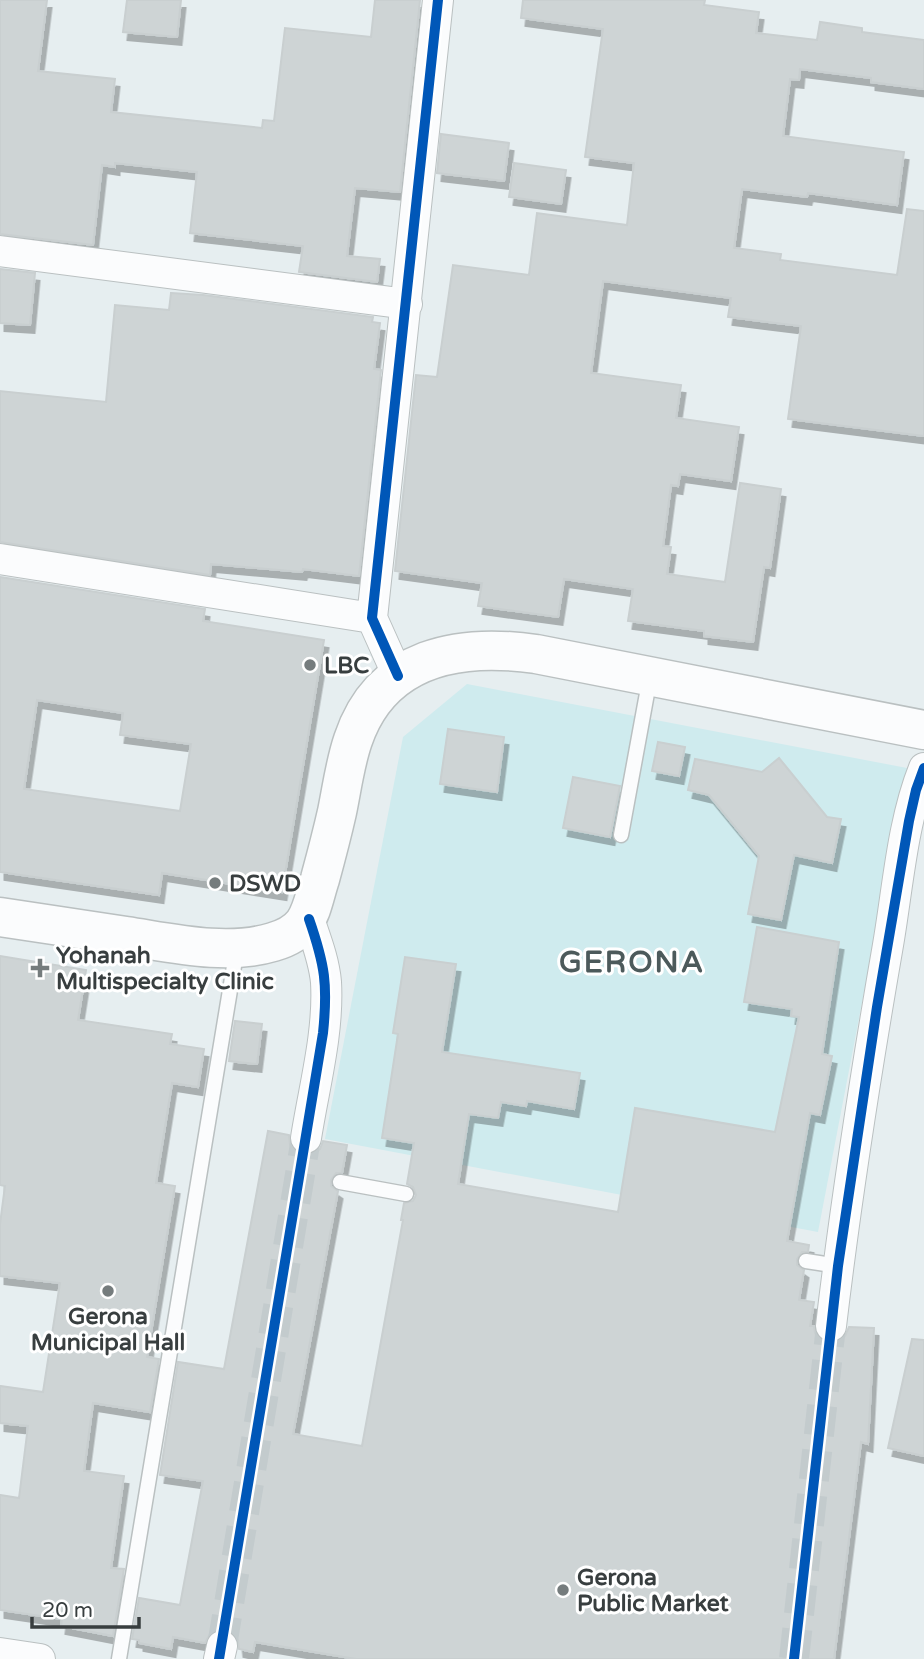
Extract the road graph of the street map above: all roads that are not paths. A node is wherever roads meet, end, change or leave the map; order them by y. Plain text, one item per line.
1 (438, 0) edge
2 (0, 251) edge
3 (407, 304) junction
4 (0, 559) edge
5 (372, 618) junction
6 (398, 676) junction
7 (650, 676) junction
8 (924, 730) edge
9 (924, 768) edge
10 (621, 835) dead end
11 (0, 917) edge
12 (309, 919) junction
13 (237, 947) junction
14 (306, 1138) tunnel mouth
15 (340, 1182) dead end
16 (406, 1194) dead end
17 (806, 1261) dead end
18 (838, 1266) junction
19 (831, 1326) tunnel mouth
20 (0, 1653) edge
21 (40, 1659) edge
22 (119, 1659) edge

1 - 3 street
2 - 3 street
3 - 5 street
4 - 5 street
5 - 6 street
6 - 7 main road
6 - 12 main road
7 - 8 main road
7 - 10 lane
9 - 18 street
11 - 13 main road
12 - 13 main road
12 - 14 street
13 - 22 lane
15 - 16 lane
17 - 18 lane
18 - 19 street
20 - 21 street

